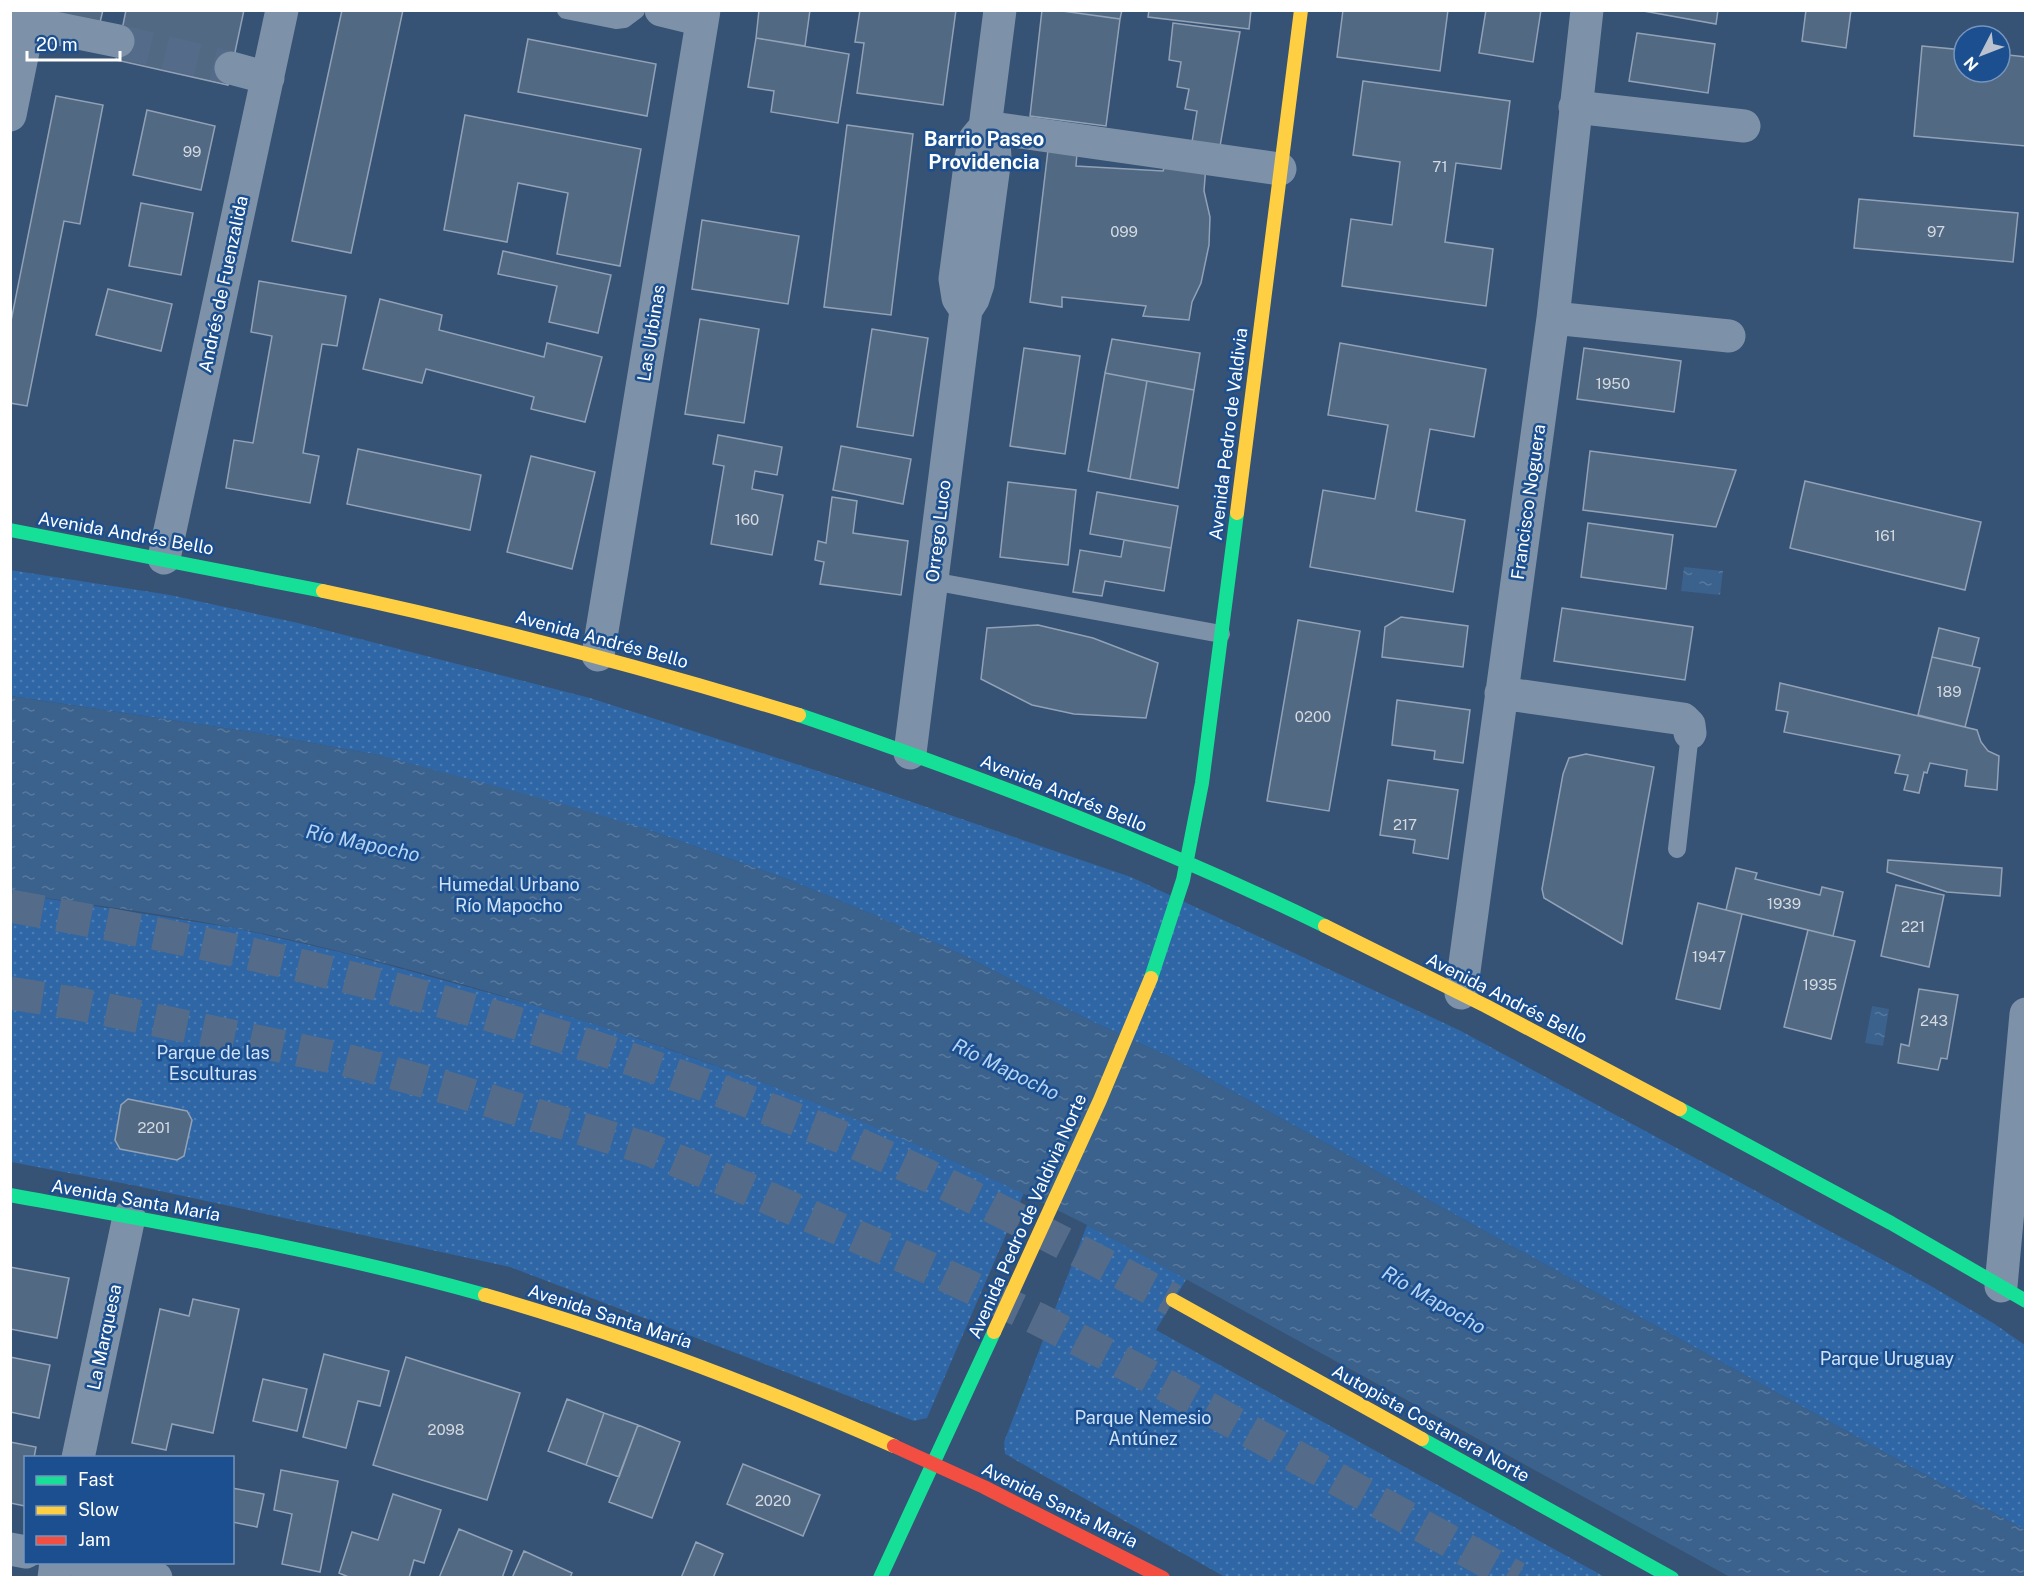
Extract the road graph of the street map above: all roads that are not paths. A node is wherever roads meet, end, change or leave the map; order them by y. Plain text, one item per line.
1 (282, 10) edge
2 (566, 10) edge
3 (1000, 10) edge
4 (1301, 10) edge
5 (1587, 10) edge
6 (654, 11) edge
7 (703, 15) edge
8 (20, 20) edge
9 (118, 41) tunnel mouth
10 (231, 68) tunnel mouth
11 (268, 78) junction
12 (1575, 107) junction
13 (10, 115) edge
14 (1744, 126) dead end
15 (985, 127) junction
16 (1280, 170) junction
17 (1553, 318) junction
18 (1729, 336) dead end
19 (10, 530) edge
20 (164, 558) junction
21 (932, 581) junction
22 (1221, 634) junction
23 (598, 655) junction
24 (1501, 693) junction
25 (1690, 733) joint
26 (910, 753) junction
27 (1677, 849) dead end
28 (1187, 862) junction
29 (1461, 993) junction
30 (2025, 1014) edge
31 (10, 1195) edge
32 (129, 1216) junction
33 (2013, 1293) edge
34 (1173, 1300) tunnel mouth
35 (78, 1456) edge
36 (934, 1463) junction
37 (85, 1564) edge
38 (156, 1578) edge
39 (880, 1578) edge
40 (1163, 1578) edge
41 (1672, 1578) edge

1 - 11 street, Andrés de Fuenzalida
2 - 6 lane
3 - 15 street, Orrego Luco
4 - 16 main road, Avenida Pedro de Valdivia
5 - 12 street, Francisco Noguera
6 - 7 street
7 - 23 street, Las Urbinas
8 - 9 street
8 - 13 street
10 - 11 street
11 - 20 street, Andrés de Fuenzalida
12 - 14 street
12 - 17 street, Francisco Noguera
15 - 16 street
15 - 21 street, Orrego Luco
16 - 22 main road, Avenida Pedro de Valdivia
17 - 18 street
17 - 24 street, Francisco Noguera
19 - 20 main road, Avenida Andrés Bello
20 - 23 main road, Avenida Andrés Bello
21 - 22 lane
21 - 26 street, Orrego Luco
22 - 28 main road, Avenida Pedro de Valdivia
23 - 26 main road, Avenida Andrés Bello
24 - 25 street
24 - 29 street, Francisco Noguera
25 - 27 lane
26 - 28 main road, Avenida Andrés Bello
28 - 29 main road, Avenida Andrés Bello
28 - 36 main road, Avenida Pedro de Valdivia Norte
29 - 33 main road, Avenida Andrés Bello
30 - 33 street
31 - 32 main road, Avenida Santa María
32 - 35 street, La Marquesa
32 - 36 main road, Avenida Santa María
34 - 41 main road, Autopista Costanera Norte
36 - 39 main road, Avenida Pedro de Valdivia Norte
36 - 40 main road, Avenida Santa María
37 - 38 street

